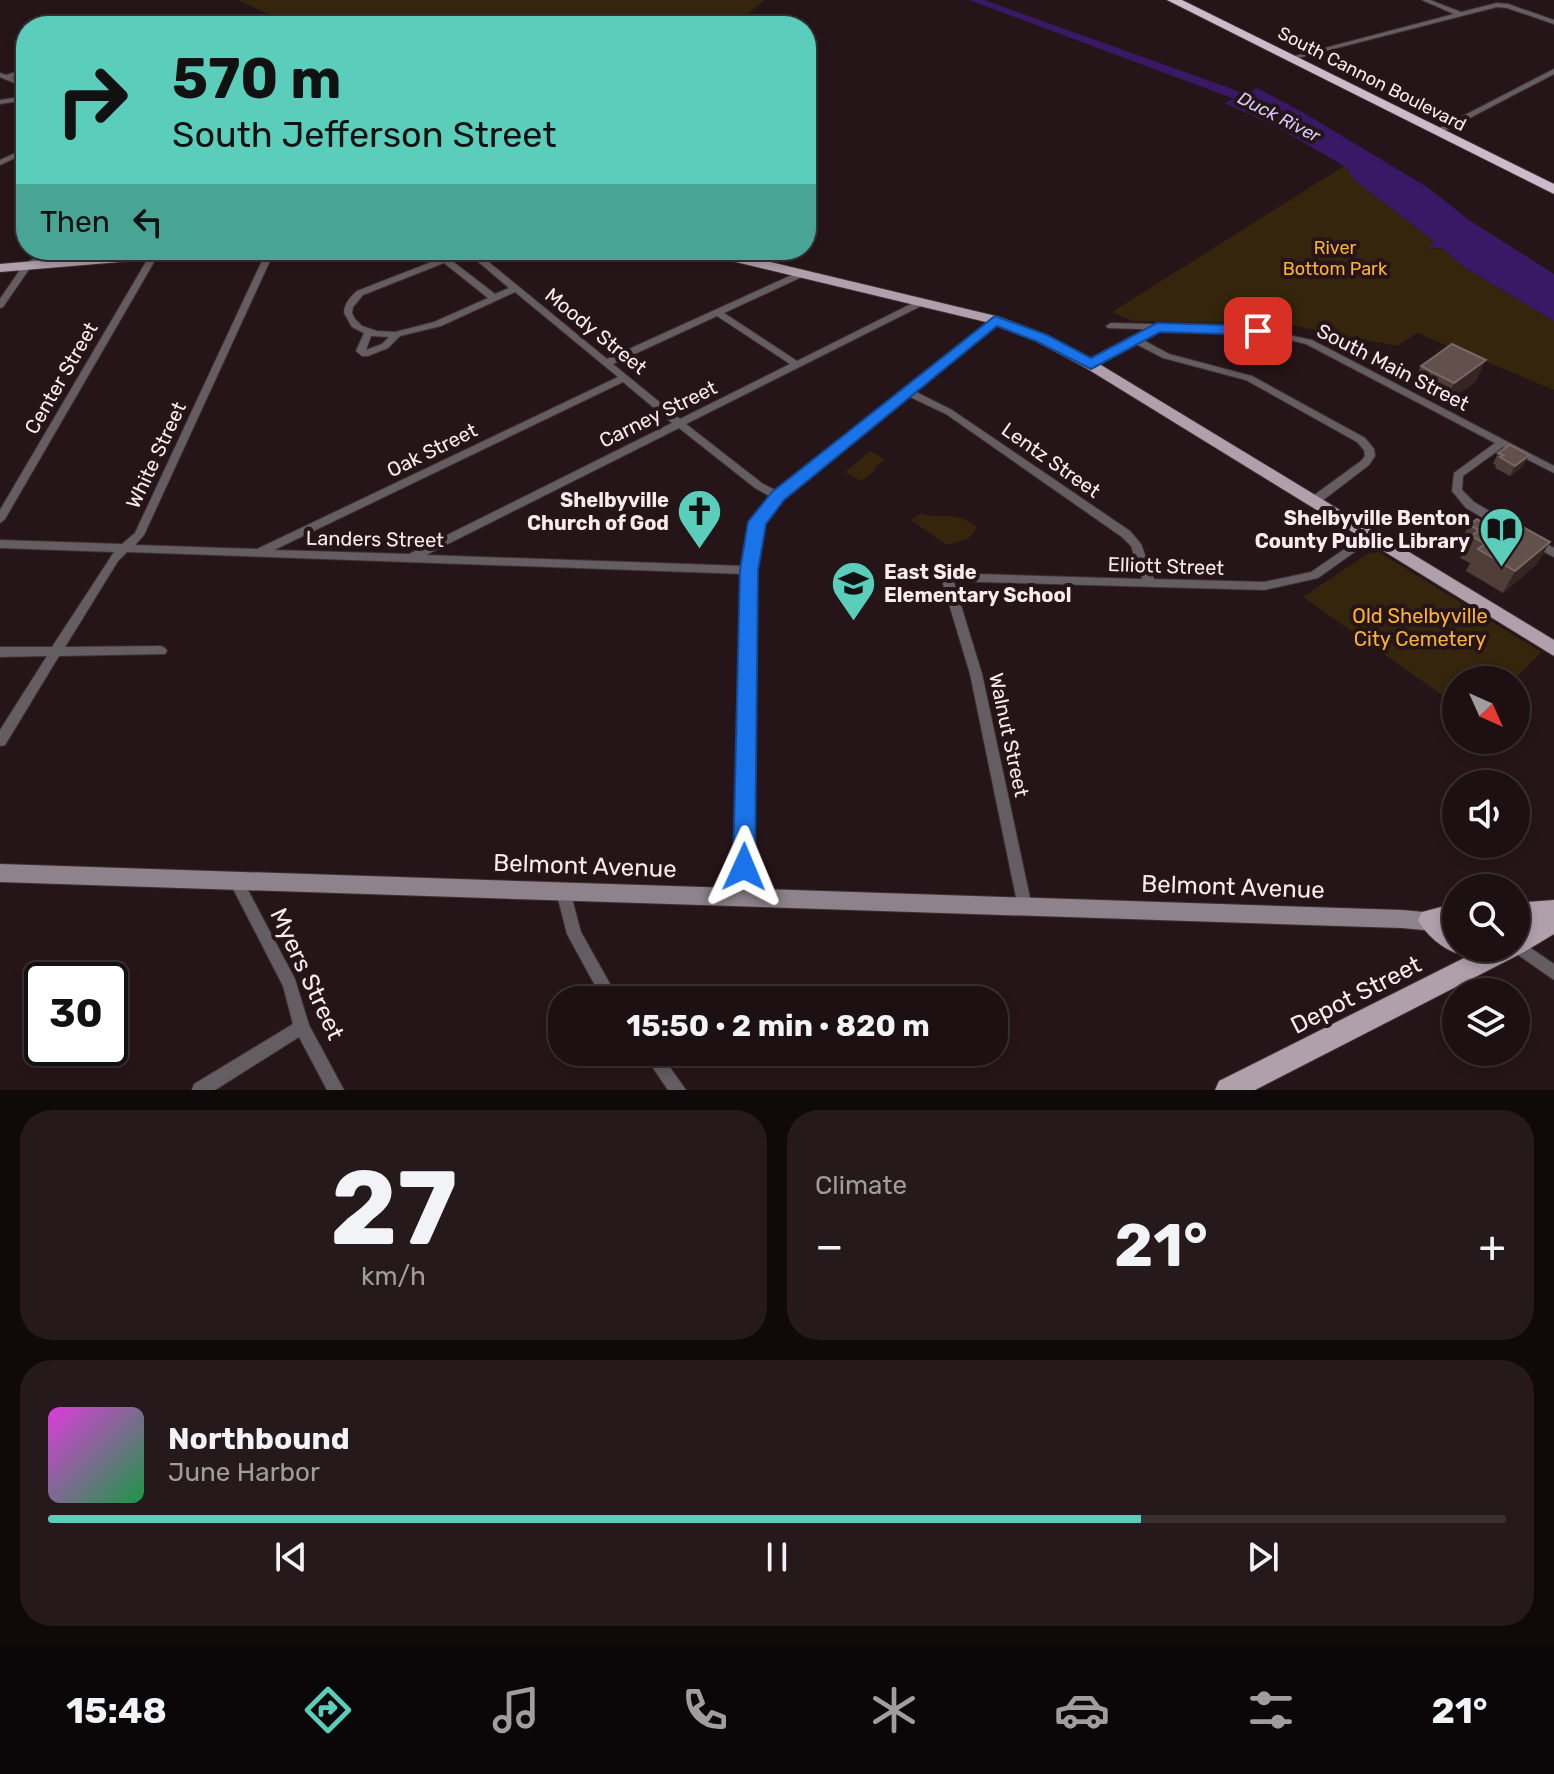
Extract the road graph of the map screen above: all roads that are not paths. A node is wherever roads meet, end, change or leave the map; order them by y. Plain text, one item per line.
1 (1425, 0) edge
2 (1178, 1) edge
3 (1459, 14) junction
4 (1554, 22) edge
5 (1290, 58) junction
6 (1554, 71) edge
7 (1436, 132) junction
8 (1554, 190) edge
9 (38, 260) edge
10 (86, 260) edge
11 (151, 260) edge
12 (266, 260) edge
13 (442, 260) edge
14 (446, 260) edge
15 (481, 260) edge
16 (746, 260) edge
17 (27, 266) junction
18 (0, 268) edge
19 (803, 273) junction
20 (516, 288) junction
21 (494, 298) junction
22 (922, 302) junction
23 (0, 305) edge
24 (717, 312) junction
25 (995, 320) junction
26 (1111, 326) dead end
27 (1157, 327) junction
28 (368, 333) junction
29 (396, 336) junction
30 (1136, 340) junction
31 (607, 363) junction
32 (798, 365) junction
33 (1091, 365) junction
34 (624, 378) junction
35 (906, 391) junction
36 (679, 423) junction
37 (1502, 443) junction
38 (1554, 470) edge
39 (778, 496) junction
40 (1314, 501) junction
41 (0, 519) edge
42 (1372, 536) junction
43 (0, 544) edge
44 (123, 546) junction
45 (1554, 553) edge
46 (256, 554) junction
47 (410, 558) junction
48 (749, 570) junction
49 (946, 574) joint
50 (1150, 584) junction
51 (1554, 649) edge
52 (161, 651) dead end
53 (0, 652) edge
54 (55, 653) junction
55 (0, 741) edge
56 (0, 873) edge
57 (235, 878) junction
58 (563, 891) junction
59 (743, 897) junction
60 (1025, 907) junction
61 (1554, 911) edge
62 (1530, 913) edge
63 (1442, 917) edge
64 (1430, 920) junction
65 (1554, 921) edge
66 (1442, 922) edge
67 (1442, 930) edge
68 (1530, 936) edge
69 (1530, 955) edge
70 (1458, 962) edge
71 (1554, 973) edge
72 (603, 986) edge
73 (302, 1027) junction
74 (660, 1066) edge
75 (200, 1090) edge
76 (336, 1090) edge
77 (678, 1090) edge
78 (1228, 1090) edge

1 - 3 street
2 - 5 highway, South Cannon Boulevard
3 - 4 street
3 - 5 street
5 - 7 highway, South Cannon Boulevard
6 - 7 street
7 - 8 highway, South Cannon Boulevard
9 - 17 street
10 - 17 main road
11 - 41 street, Center Street
12 - 44 street, White Street
13 - 28 street
14 - 21 street
15 - 20 street, Moody Street
16 - 19 main road
17 - 18 main road
17 - 23 street
19 - 22 main road
19 - 24 street
20 - 21 street
20 - 31 street, Moody Street
21 - 29 street
22 - 25 main road
22 - 32 street, Carney Street
24 - 31 street
24 - 32 street
25 - 33 main road
25 - 35 street
26 - 27 street, South Main Street
27 - 30 street
27 - 37 street, South Main Street
28 - 29 street
28 - 29 street
30 - 33 street
30 - 40 street
31 - 34 street, Moody Street
32 - 36 street, Carney Street
33 - 40 main road
34 - 36 street, Moody Street
34 - 46 street, Oak Street
35 - 39 street
35 - 50 street, Lentz Street
36 - 39 street, Moody Street
36 - 47 street, Carney Street
37 - 38 street, South Main Street
37 - 45 street
39 - 48 street
40 - 42 main road
42 - 50 street, Elliott Street
42 - 51 main road
43 - 44 street, Landers Street
44 - 46 street, Landers Street
44 - 54 street, White Street
46 - 47 street, Landers Street
47 - 48 street, Landers Street
48 - 59 street
49 - 50 street, Elliott Street
49 - 60 street, Walnut Street
52 - 54 street
53 - 54 street
54 - 55 street, White Street
56 - 57 main road, Belmont Avenue
57 - 58 main road, Belmont Avenue
57 - 73 street, Myers Street
58 - 59 main road, Belmont Avenue
58 - 72 street
59 - 60 main road, Belmont Avenue
60 - 64 main road, Belmont Avenue
61 - 62 main road
63 - 64 main road
64 - 66 main road, Belmont Avenue
64 - 67 main road
65 - 68 main road
69 - 71 street
70 - 78 main road, Depot Street
73 - 75 street
73 - 76 street, Myers Street
74 - 77 street

